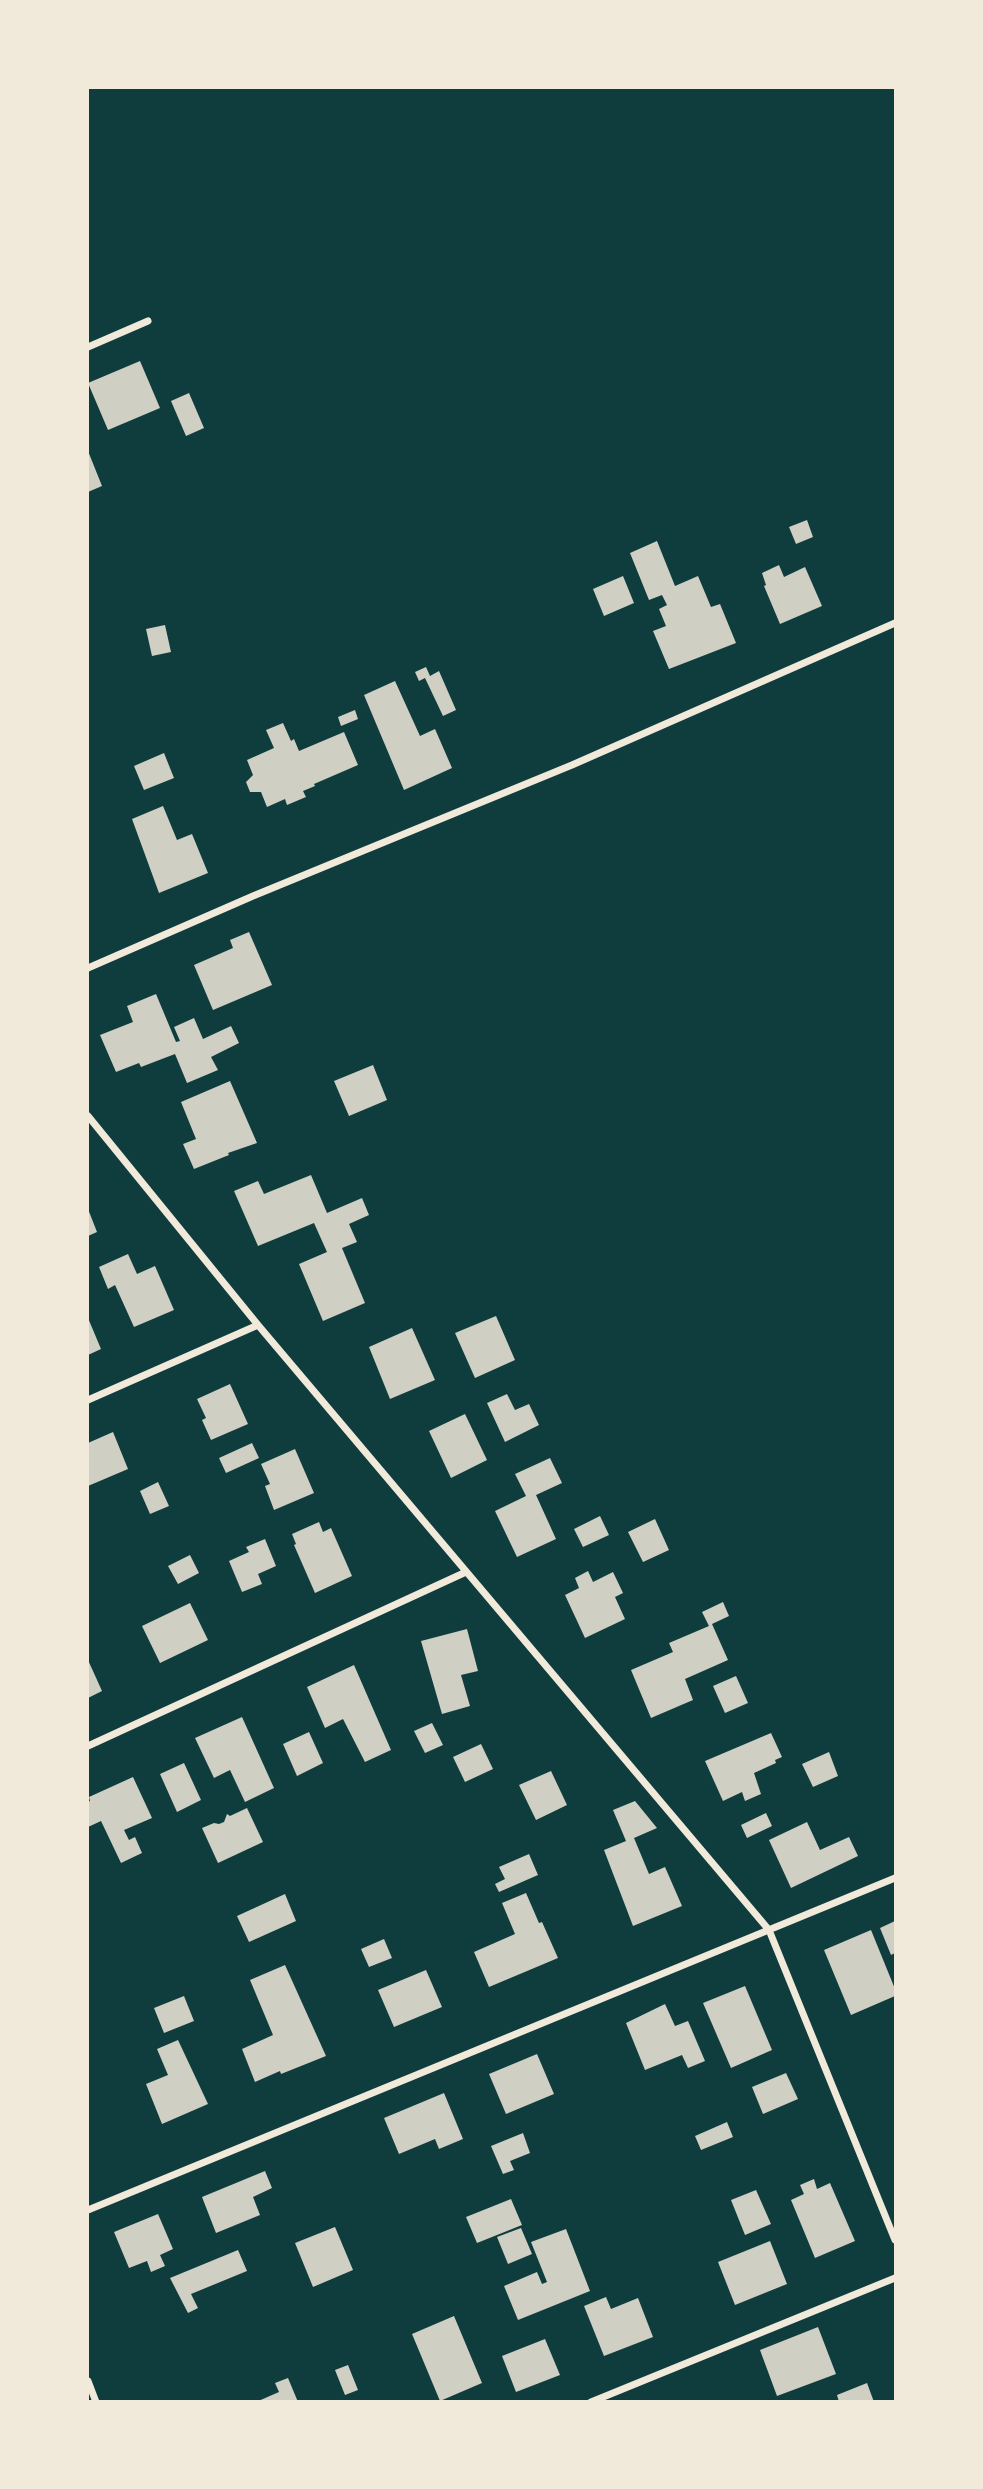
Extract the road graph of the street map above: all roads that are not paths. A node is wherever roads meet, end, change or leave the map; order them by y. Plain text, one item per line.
1 (148, 321) dead end
2 (88, 347) edge
3 (895, 623) edge
4 (88, 968) edge
5 (88, 1116) edge
6 (258, 1325) junction
7 (88, 1400) edge
8 (466, 1573) junction
9 (88, 1746) edge
10 (895, 1878) edge
11 (769, 1930) junction
12 (88, 2210) edge
13 (895, 2240) edge
14 (895, 2278) edge
15 (88, 2381) edge
16 (96, 2402) edge
17 (591, 2402) edge

1 - 2 street
3 - 4 street
5 - 6 street
6 - 7 street
6 - 8 street
8 - 9 street
8 - 11 street
10 - 11 street
11 - 12 street
11 - 13 street
14 - 17 street
15 - 16 street

